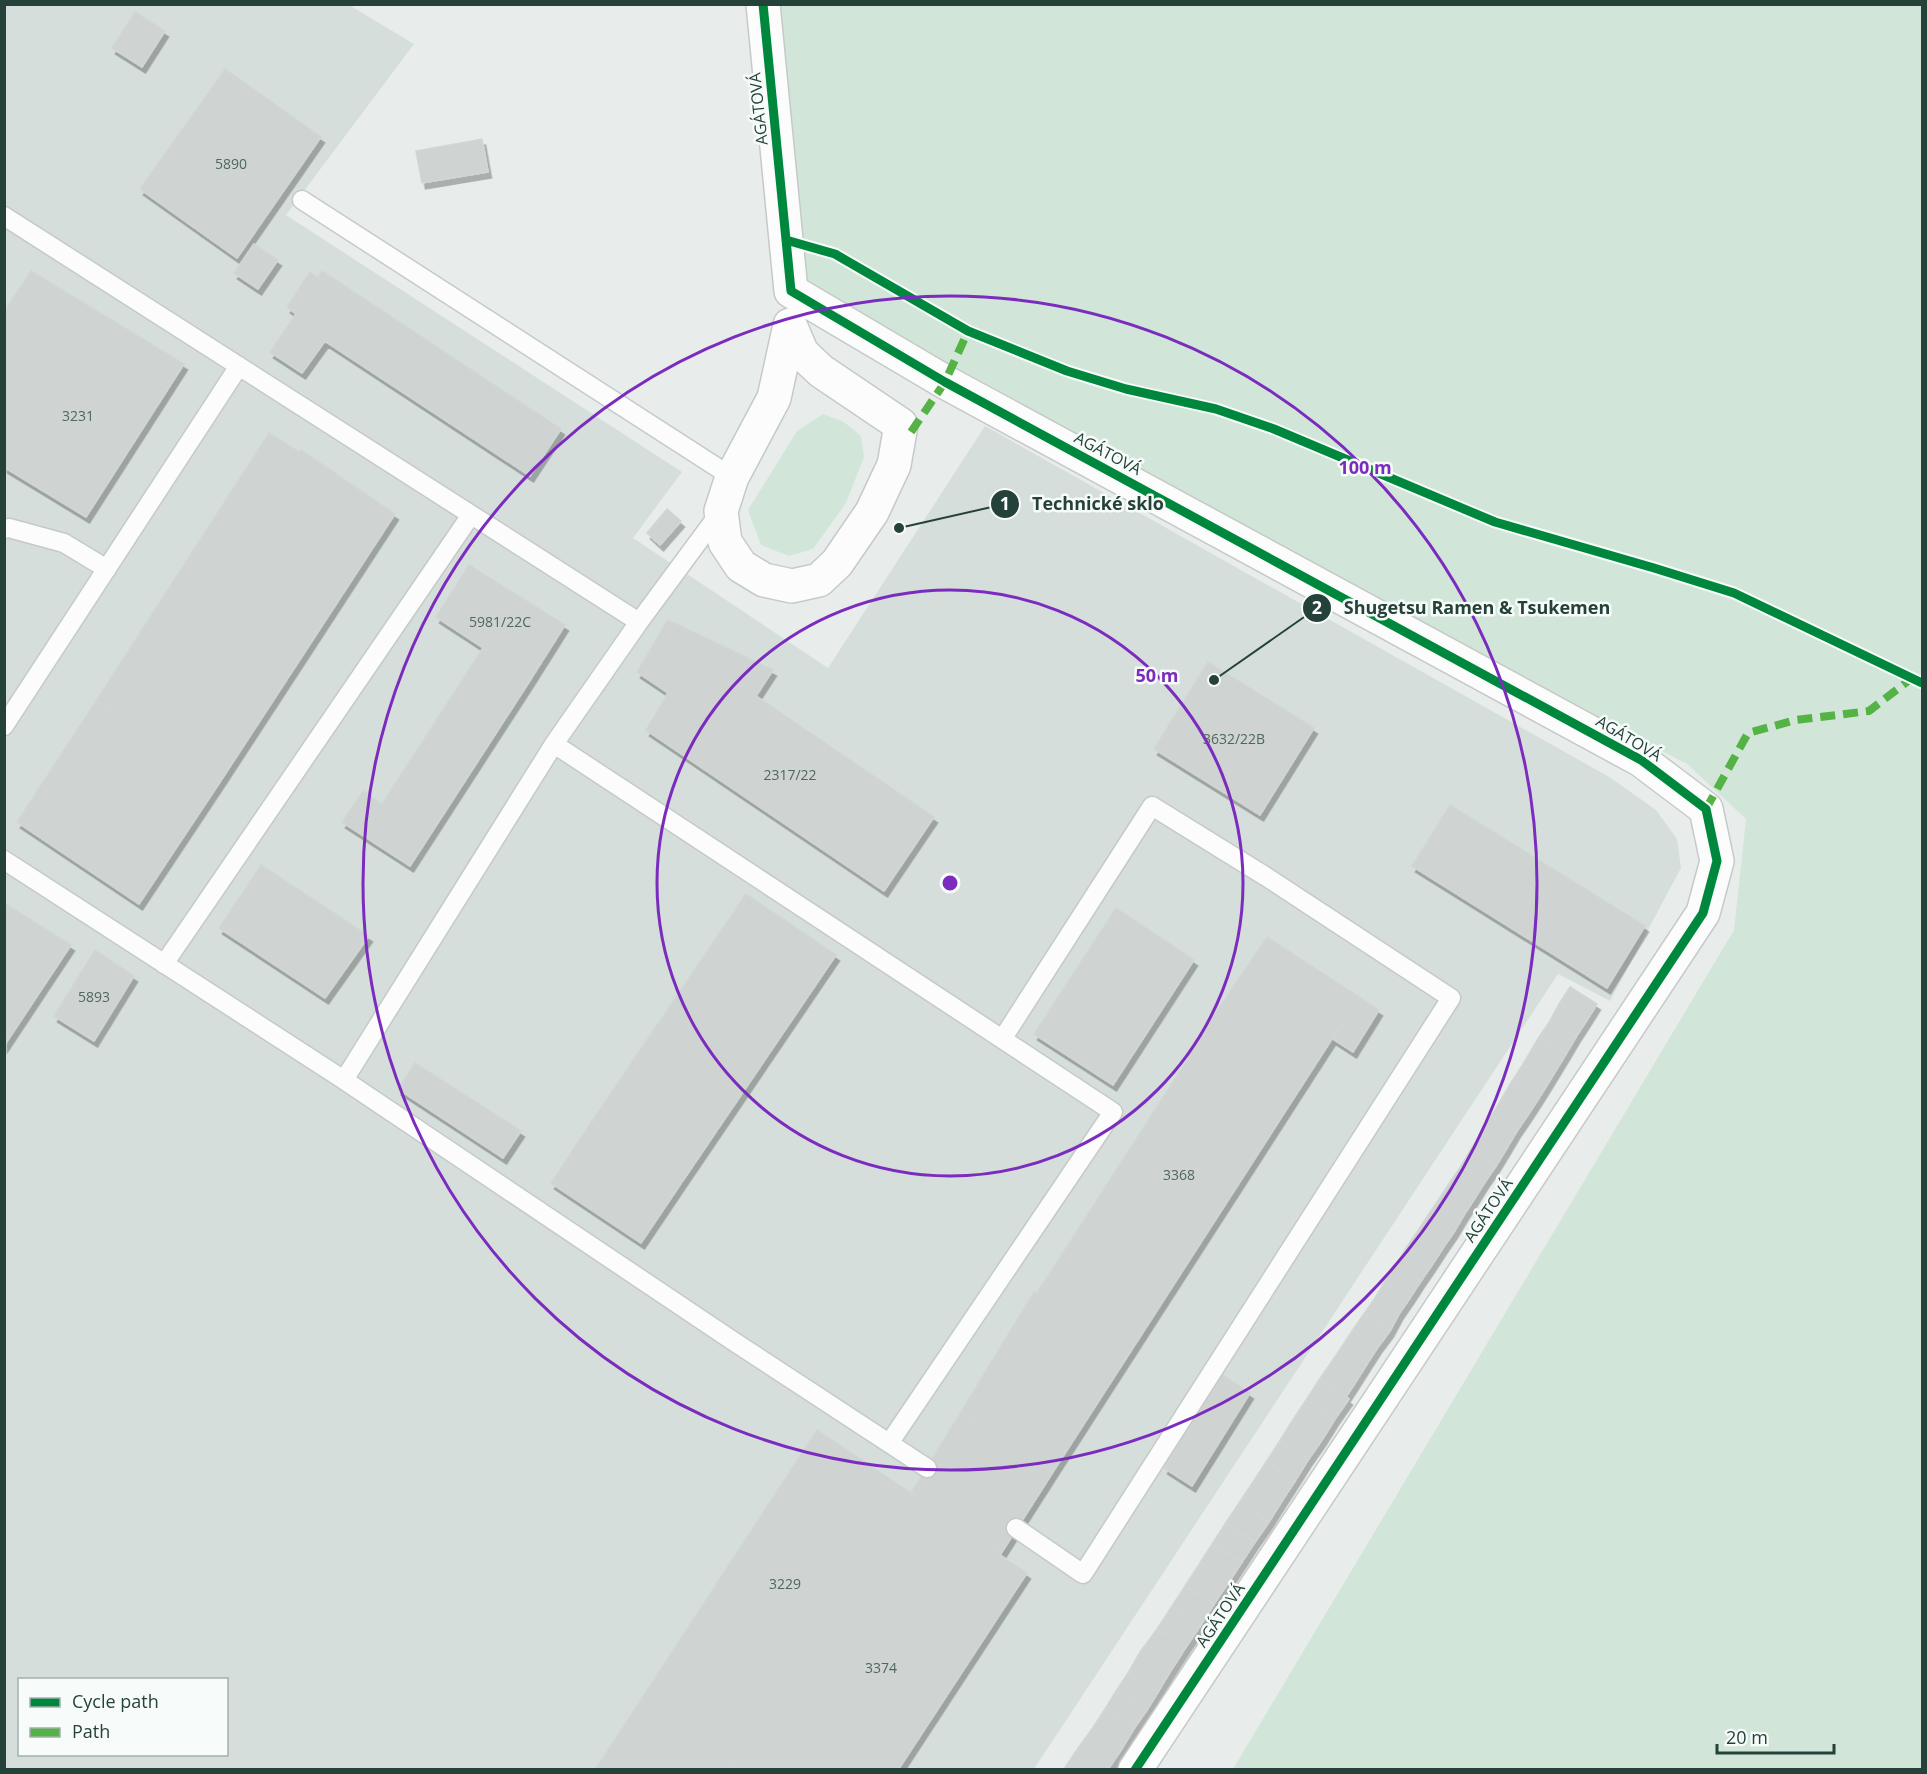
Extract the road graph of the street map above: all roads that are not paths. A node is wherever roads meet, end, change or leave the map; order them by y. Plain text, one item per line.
1 (763, 4) edge
2 (302, 200) dead end
3 (4, 216) edge
4 (791, 291) junction
5 (790, 325) junction
6 (239, 366) junction
7 (732, 477) junction
8 (721, 511) junction
9 (471, 515) junction
10 (4, 529) edge
11 (107, 569) junction
12 (639, 622) junction
13 (4, 726) edge
14 (554, 744) junction
15 (4, 860) edge
16 (164, 964) junction
17 (1003, 1038) junction
18 (344, 1080) junction
19 (890, 1442) junction
20 (927, 1468) dead end
21 (1016, 1528) dead end
22 (1135, 1770) edge

1 - 4 street, AGÁTOVÁ
2 - 7 lane
3 - 6 lane
4 - 5 lane
4 - 22 street, AGÁTOVÁ
5 - 7 street
5 - 8 street
6 - 9 lane
6 - 11 lane
7 - 8 street
8 - 12 lane
9 - 12 lane
9 - 16 lane
10 - 11 lane
11 - 13 lane
12 - 14 lane
14 - 17 lane
14 - 18 lane
15 - 16 lane
16 - 18 lane
17 - 19 lane
17 - 21 lane
18 - 19 lane
19 - 20 lane

